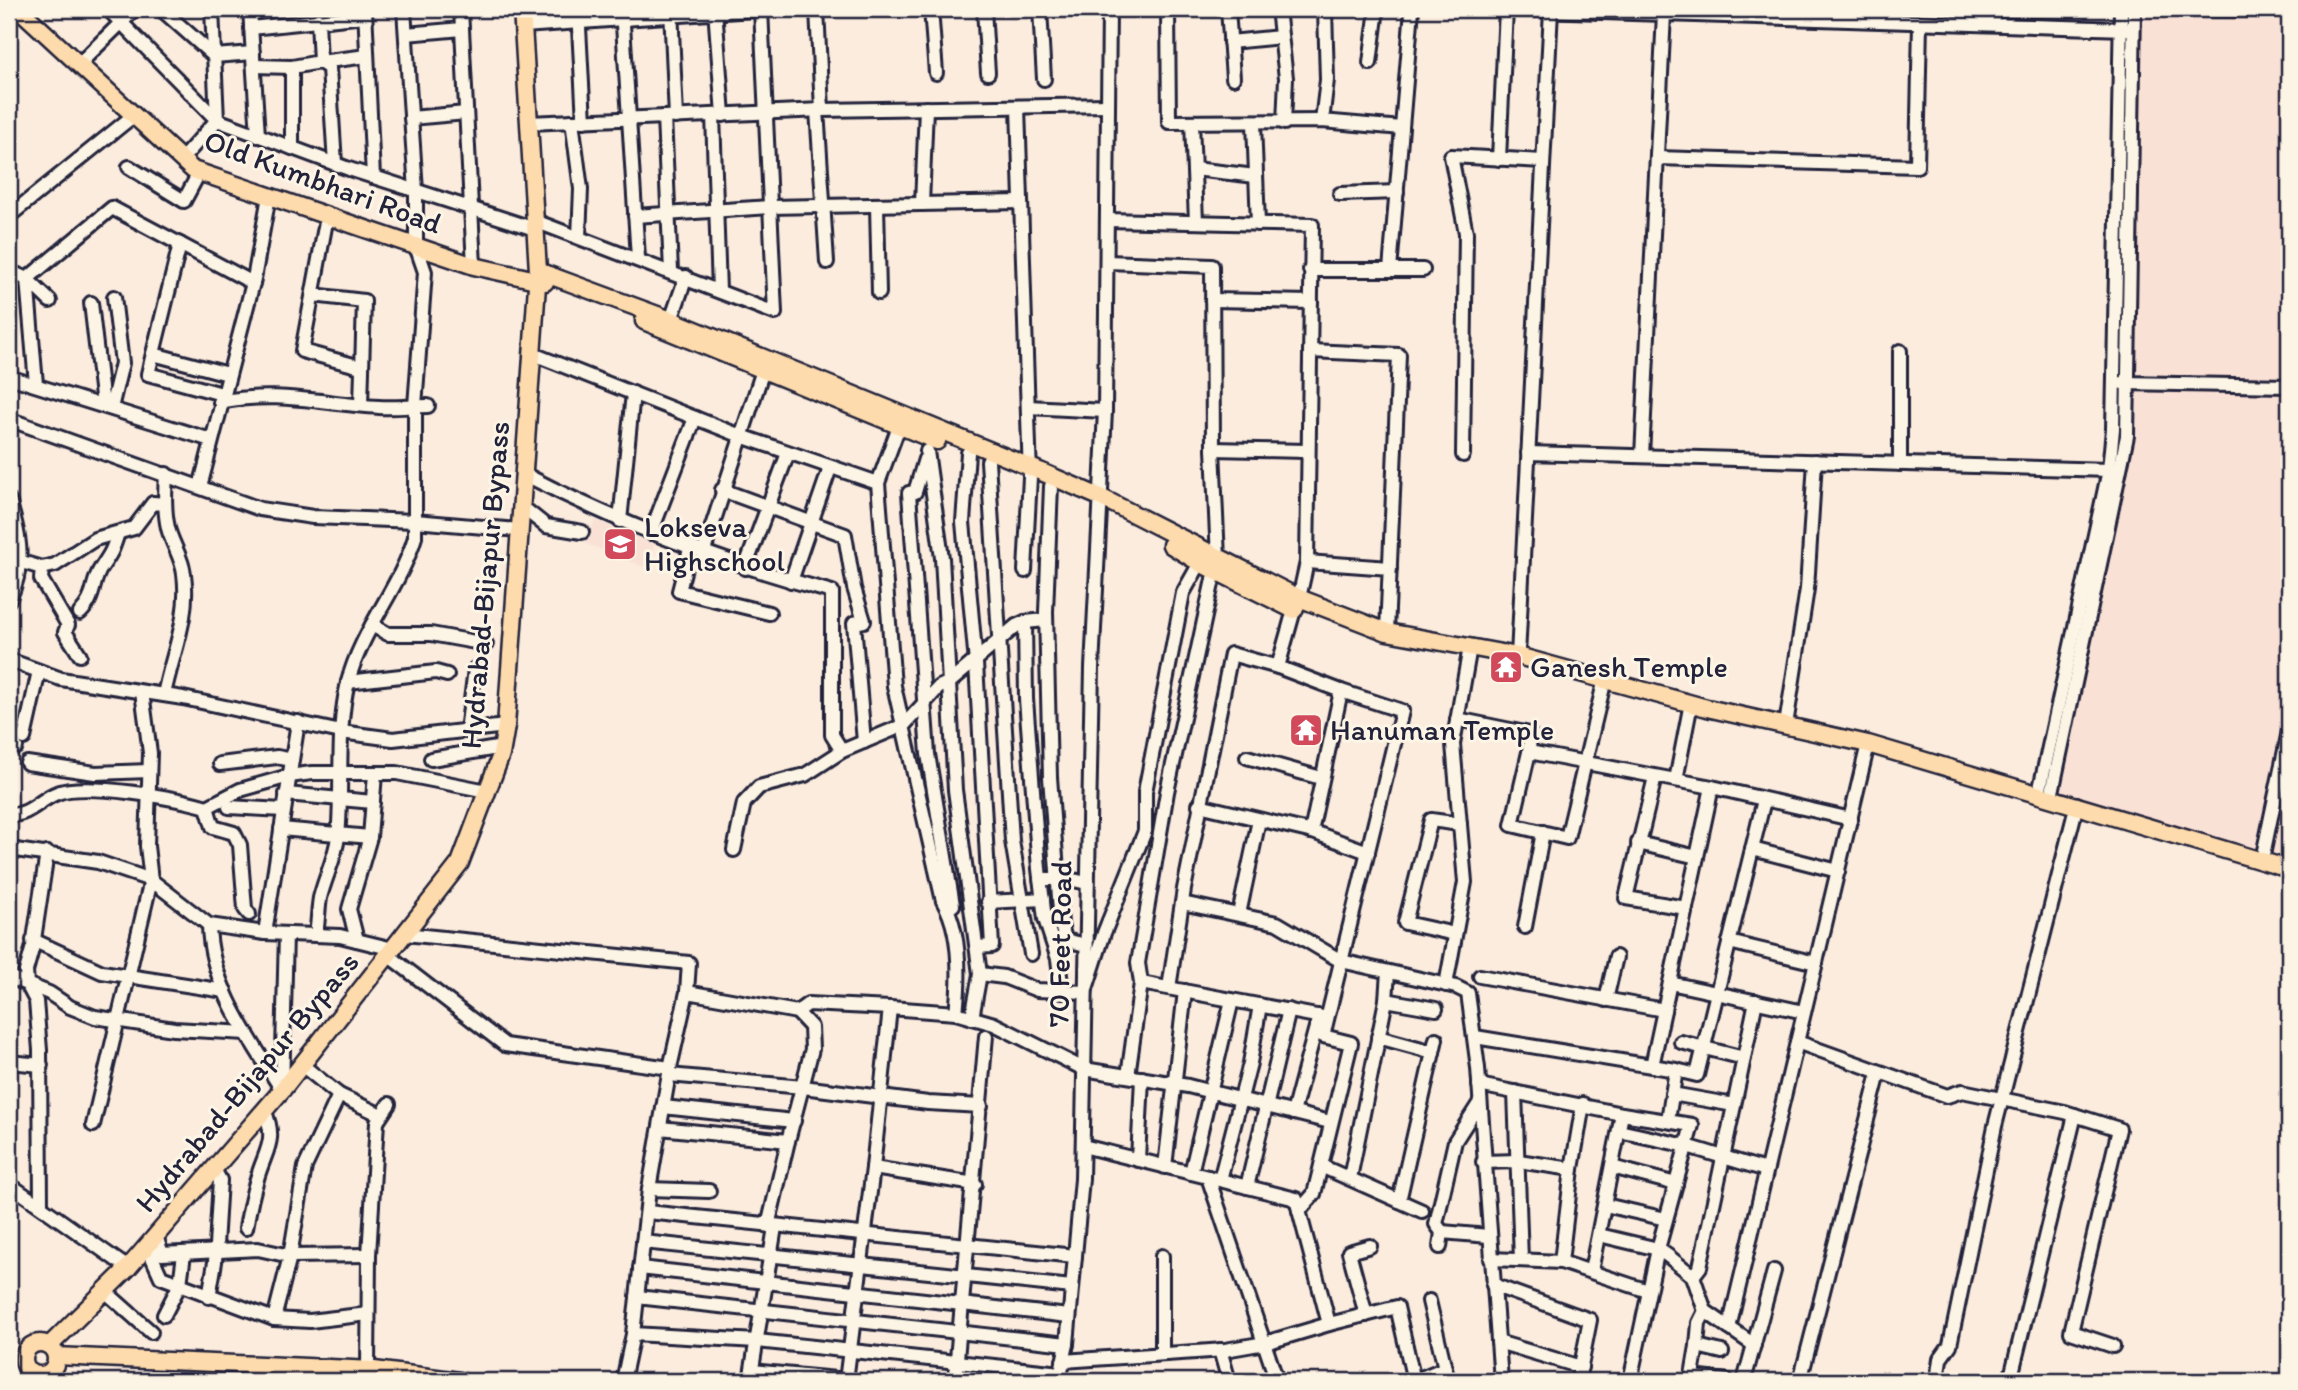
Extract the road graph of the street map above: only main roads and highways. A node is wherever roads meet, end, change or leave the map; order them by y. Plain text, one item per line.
1 (19, 9) edge
2 (522, 9) edge
3 (538, 275) junction
4 (1030, 472) junction
5 (1101, 502) junction
6 (2289, 869) edge
7 (53, 1351) junction
8 (31, 1372) edge
9 (372, 1374) edge
10 (460, 1381) edge

1 - 3 main road, Old Kumbhari Road
2 - 3 main road, Hydrabad-Bijapur Bypass
3 - 4 main road
3 - 4 main road
3 - 7 main road, Hydrabad-Bijapur Bypass
4 - 5 main road
4 - 5 main road
5 - 6 main road
7 - 8 main road
7 - 8 main road
7 - 9 main road
9 - 10 main road

